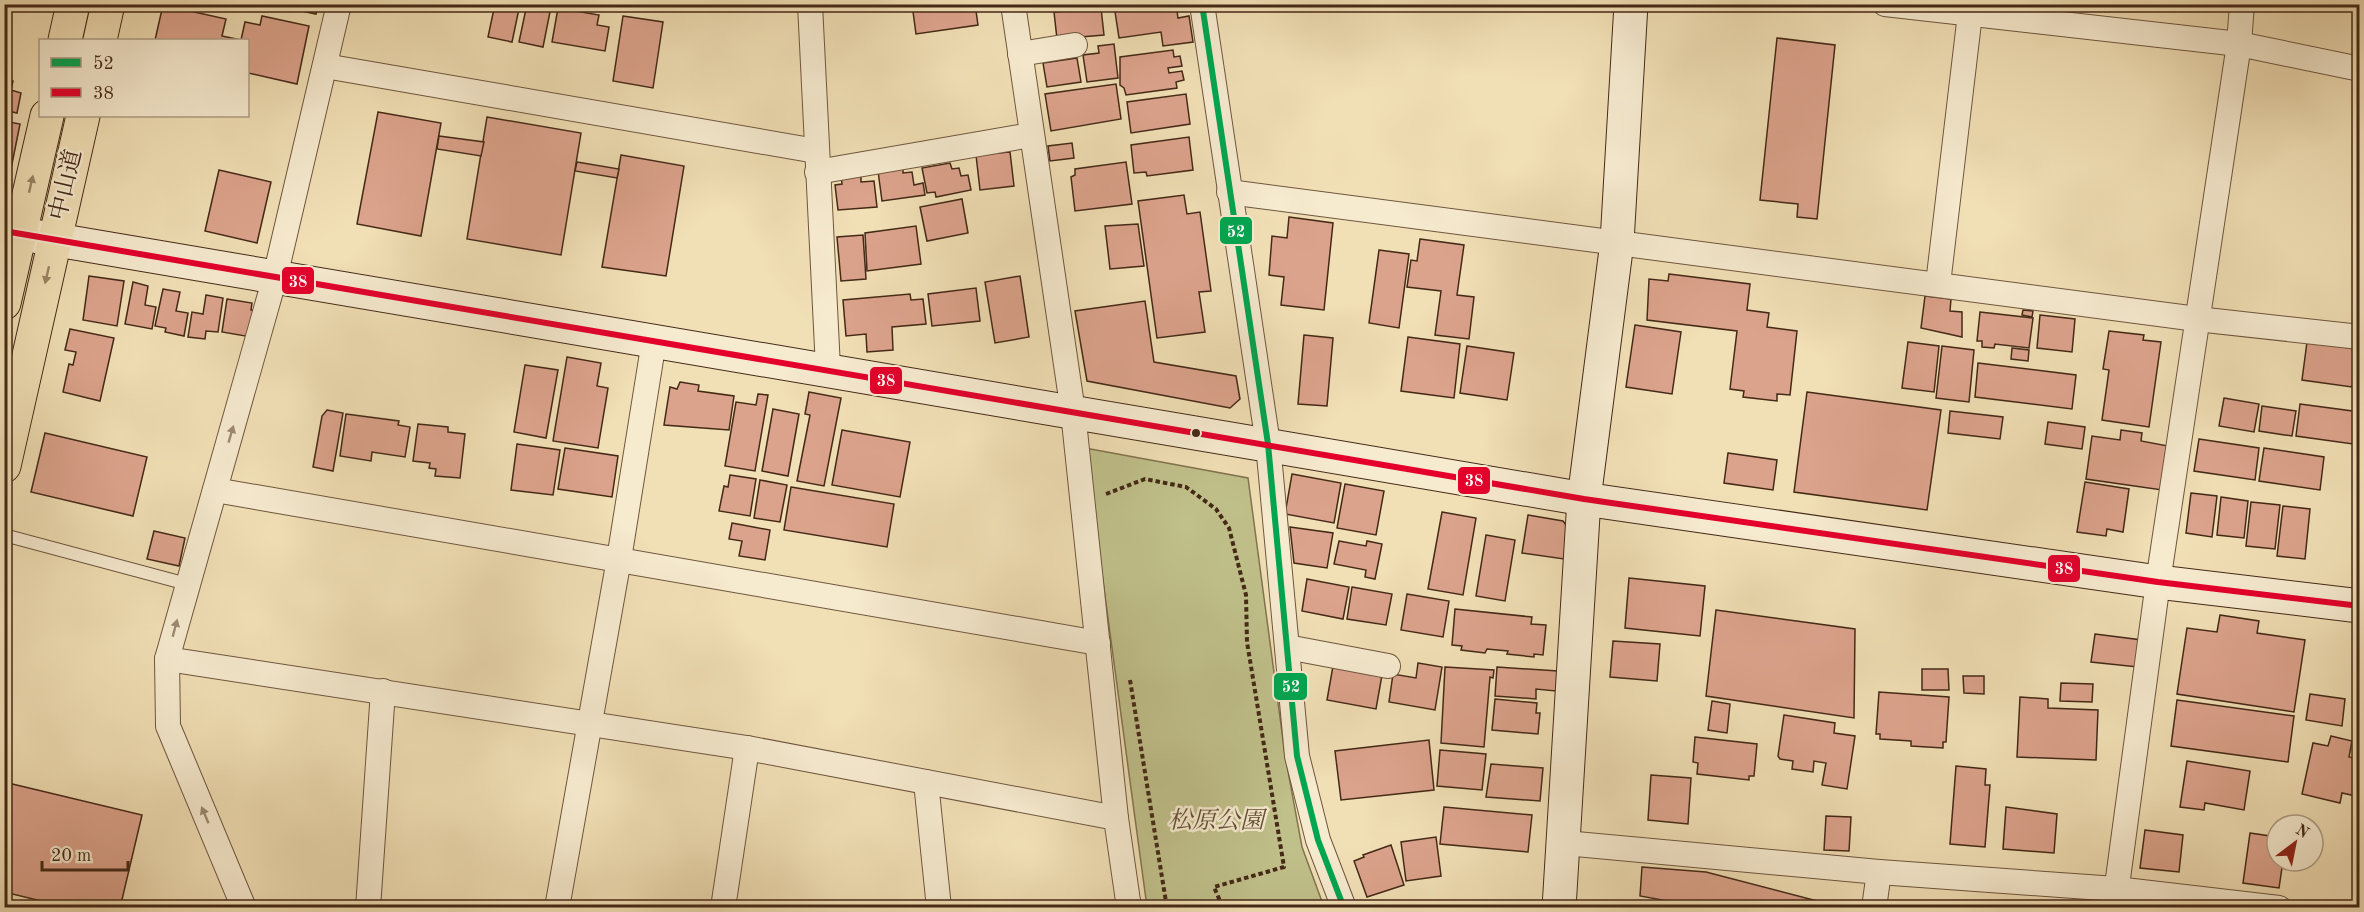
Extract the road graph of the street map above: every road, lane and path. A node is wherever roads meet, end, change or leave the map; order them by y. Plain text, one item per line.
1 (73, 4) edge
2 (108, 4) edge
3 (339, 4) edge
4 (810, 4) edge
5 (1012, 4) edge
6 (1202, 4) edge
7 (1631, 4) edge
8 (1885, 4) edge
9 (2242, 4) edge
10 (1909, 6) edge
11 (1970, 14) junction
12 (64, 39) edge
13 (100, 39) edge
14 (2239, 44) junction
15 (1074, 45) dead end
16 (1020, 54) junction
17 (325, 66) junction
18 (2360, 69) edge
19 (47, 117) edge
20 (83, 117) edge
21 (1031, 135) junction
22 (817, 162) junction
23 (1229, 192) junction
24 (12, 232) edge
25 (54, 240) junction
26 (1617, 242) junction
27 (276, 277) junction
28 (1938, 284) junction
29 (4, 303) edge
30 (2197, 319) junction
31 (2360, 337) edge
32 (654, 341) junction
33 (828, 368) junction
34 (1073, 412) junction
35 (1268, 444) junction
36 (4, 466) edge
37 (215, 490) junction
38 (1082, 495) junction
39 (1584, 499) junction
40 (4, 535) edge
41 (619, 559) junction
42 (2158, 582) junction
43 (187, 585) junction
44 (2360, 606) edge
45 (1098, 643) junction
46 (1287, 647) junction
47 (167, 659) junction
48 (1388, 666) dead end
49 (1129, 672) dead end
50 (382, 691) junction
51 (588, 722) junction
52 (747, 748) junction
53 (926, 782) junction
54 (1116, 818) junction
55 (1565, 843) junction
56 (1879, 872) junction
57 (2115, 898) edge
58 (244, 908) edge
59 (368, 908) edge
60 (557, 908) edge
61 (723, 908) edge
62 (939, 908) edge
63 (1130, 908) edge
64 (1167, 908) edge
65 (1222, 908) edge
66 (1344, 908) edge
67 (1559, 908) edge
68 (1874, 908) edge
69 (2279, 908) edge

1 - 12 highway
2 - 13 highway
3 - 17 street
4 - 22 street
5 - 16 street
6 - 23 street
7 - 26 street
8 - 10 street
9 - 14 street
10 - 11 street
11 - 14 street
11 - 28 street
14 - 18 street
14 - 30 street
15 - 16 street
16 - 21 street
17 - 22 street
17 - 27 street
24 -> 19 highway, 中山道
20 - 25 highway, 中山道
21 - 22 street
21 - 34 street
22 - 33 street
23 - 26 street
23 - 35 street
24 - 25 street
24 - 29 highway, 中山道
25 - 27 street
25 -> 36 highway, 中山道
26 - 28 street
26 - 39 street
27 - 32 street
37 -> 27 street
28 - 30 street
30 - 31 street
30 - 42 street
32 - 33 street
32 - 41 street
33 - 34 street
34 - 35 street
34 - 38 street
35 - 39 street
35 - 46 street
37 - 41 street
37 - 43 street
38 - 45 street
38 - 65 path
39 - 42 street
39 - 55 street
40 - 43 lane
41 - 45 street
41 - 51 street
42 - 44 street
42 - 57 street
47 -> 43 street
45 - 54 street
46 - 48 street
46 - 66 street
47 - 50 street
58 -> 47 street
49 - 64 path
50 - 51 street
50 - 59 street
51 - 52 street
51 - 60 street
52 - 53 street
52 - 61 street
53 - 54 street
53 - 62 street
54 - 63 street
55 - 56 street
55 - 67 street
56 - 57 street
56 - 68 street
57 - 69 street

